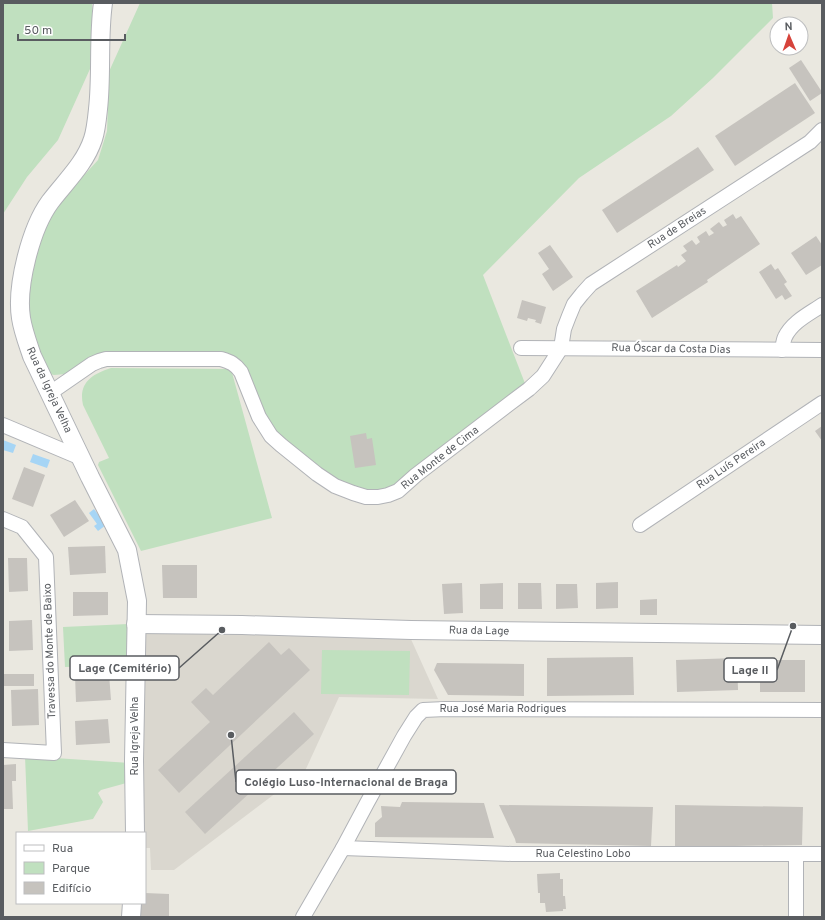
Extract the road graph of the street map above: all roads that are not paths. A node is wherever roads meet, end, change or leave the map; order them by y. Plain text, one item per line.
1 (103, 3) edge
2 (822, 130) edge
3 (822, 305) edge
4 (521, 348) dead end
5 (561, 348) junction
6 (782, 350) junction
7 (822, 350) edge
8 (50, 393) junction
9 (822, 403) edge
10 (3, 425) edge
11 (81, 458) junction
12 (3, 519) edge
13 (640, 524) dead end
14 (136, 624) junction
15 (822, 635) edge
16 (822, 710) edge
17 (3, 750) edge
18 (135, 832) edge
19 (343, 848) junction
20 (796, 854) junction
21 (822, 854) edge
22 (132, 904) edge
23 (131, 917) edge
24 (303, 917) edge
25 (796, 917) edge

1 - 8 street, Rua da Igreja Velha
2 - 5 street, Rua de Breias
3 - 6 street
4 - 5 street, Rua Óscar da Costa Dias
5 - 6 street, Rua Óscar da Costa Dias
5 - 8 street, Rua Monte de Cima
6 - 7 street, Rua Óscar da Costa Dias
8 - 11 street, Rua da Igreja Velha
9 - 13 street, Rua Luís Pereira
10 - 11 street
11 - 14 street, Rua Igreja Velha
12 - 17 street, Travessa do Monte de Baixo
14 - 15 street, Rua da Lage
14 - 18 street, Rua Igreja Velha
16 - 19 street, Rua José Maria Rodrigues
19 - 20 street, Rua Celestino Lobo
19 - 24 street, Rua José Maria Rodrigues
20 - 21 street, Rua Celestino Lobo
20 - 25 street
22 - 23 street

